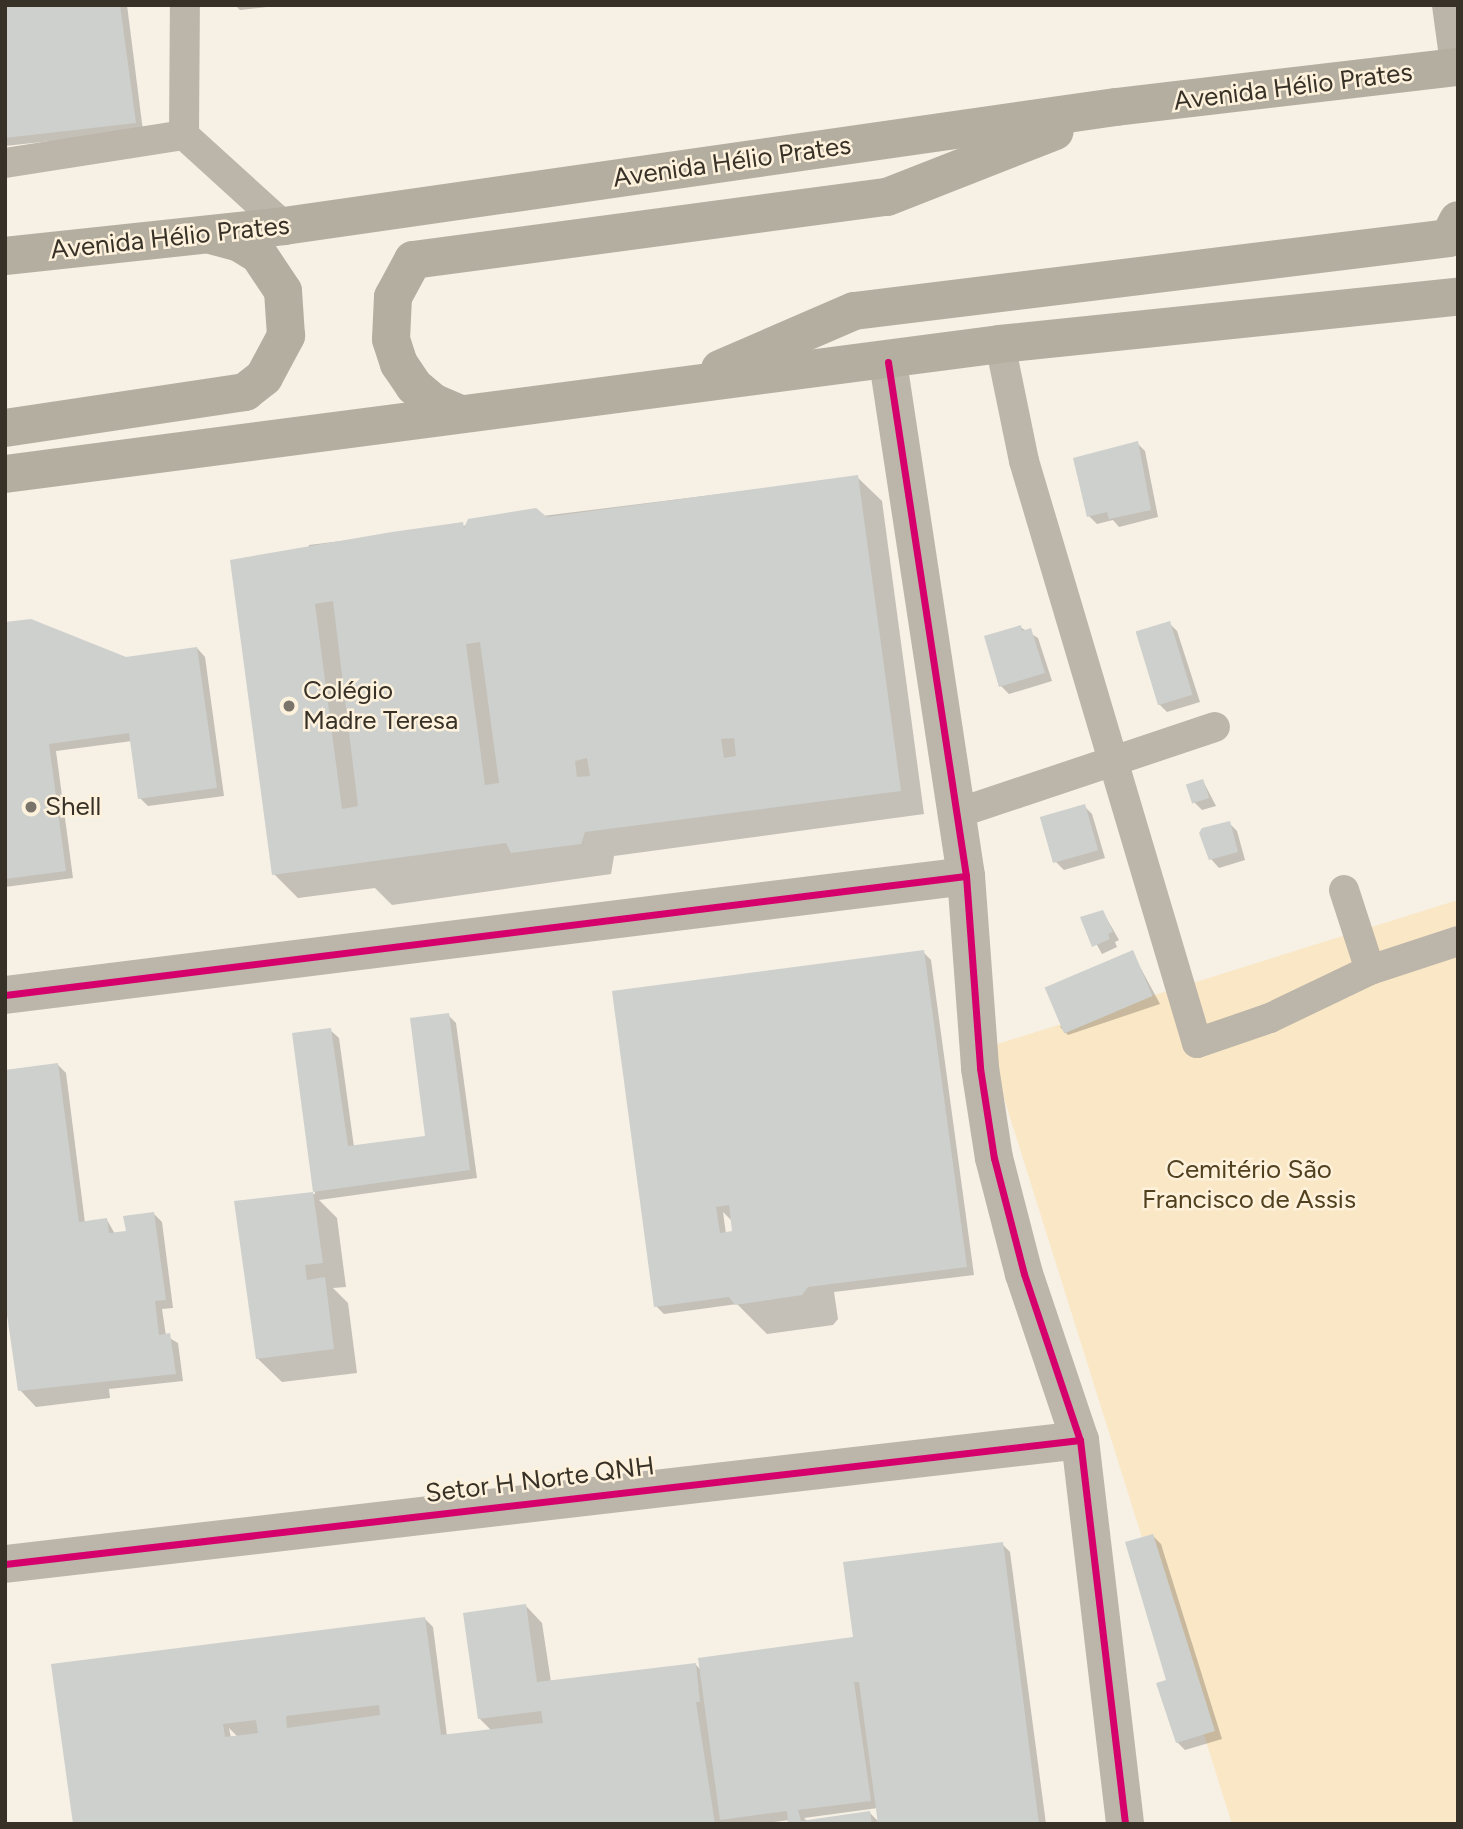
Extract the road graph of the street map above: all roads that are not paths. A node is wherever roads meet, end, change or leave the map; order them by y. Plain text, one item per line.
1 (185, 5) edge
2 (1451, 5) edge
3 (1458, 56) edge
4 (1458, 67) edge
5 (1115, 107) junction
6 (184, 135) junction
7 (5, 163) edge
8 (1458, 220) edge
9 (284, 226) junction
10 (197, 235) junction
11 (5, 256) edge
12 (1458, 297) edge
13 (1000, 344) junction
14 (888, 362) junction
15 (682, 385) junction
16 (458, 414) junction
17 (5, 428) edge
18 (5, 474) edge
19 (1215, 727) dead end
20 (1111, 763) junction
21 (955, 814) junction
22 (966, 876) junction
23 (1344, 890) dead end
24 (1458, 941) edge
25 (1370, 970) junction
26 (5, 995) edge
27 (1080, 1440) junction
28 (5, 1564) edge
29 (1125, 1824) edge

1 - 6 lane
2 - 3 main road
4 - 5 main road, Avenida Hélio Prates
5 - 9 main road, Avenida Hélio Prates
5 - 16 main road
6 - 7 lane
6 - 9 lane
8 - 15 main road
9 - 10 main road, Avenida Hélio Prates
10 - 11 main road, Avenida Hélio Prates
10 - 17 main road
12 - 13 main road
13 - 14 main road
13 - 20 lane
14 - 15 main road
14 - 21 street
15 - 16 main road
16 - 18 main road
19 - 20 lane
20 - 21 lane
20 - 25 lane
21 - 22 street
22 - 26 street
22 - 27 street
23 - 25 lane
24 - 25 lane
27 - 28 street, Setor H Norte QNH
27 - 29 street

